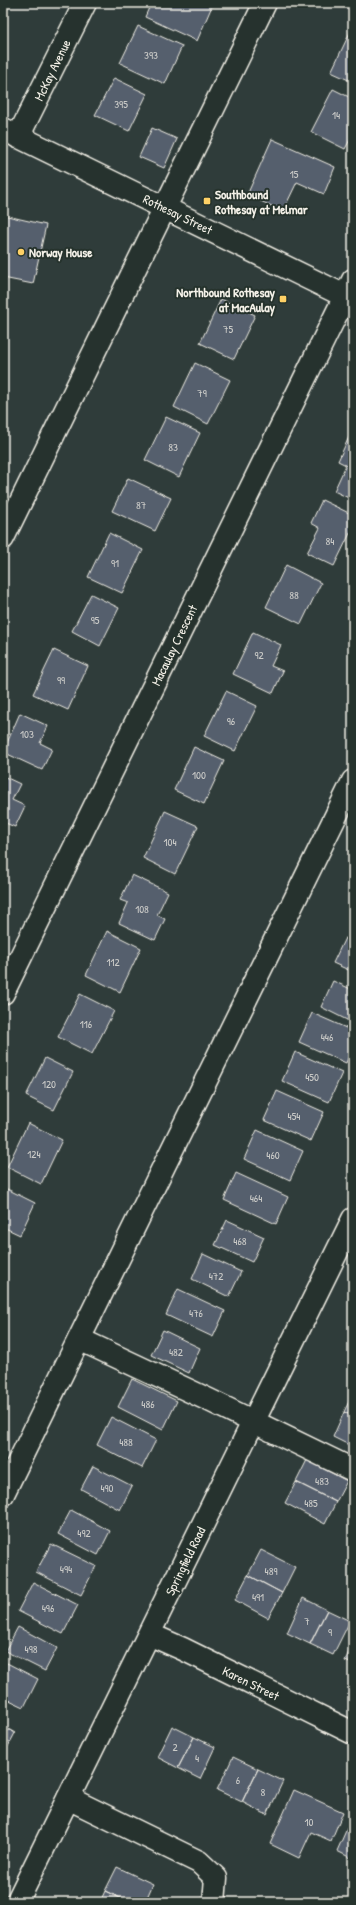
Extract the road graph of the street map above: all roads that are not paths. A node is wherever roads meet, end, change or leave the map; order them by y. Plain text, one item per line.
1 (85, 3) edge
2 (265, 3) edge
3 (10, 133) edge
4 (165, 207) junction
5 (350, 292) edge
6 (3, 538) edge
7 (353, 781) edge
8 (3, 993) edge
9 (353, 1219) edge
10 (79, 1339) junction
11 (254, 1421) junction
12 (353, 1470) edge
13 (3, 1494) edge
14 (149, 1634) junction
15 (353, 1733) edge
16 (68, 1798) junction
17 (17, 1902) edge
18 (214, 1902) edge

1 - 3 street, McKay Avenue
2 - 4 street
3 - 4 street, Rothesay Street
4 - 5 street, Rothesay Street
4 - 6 street
5 - 8 street, Macaulay Crescent
7 - 10 street
9 - 11 street, Springfield Road
10 - 11 street
10 - 13 street
11 - 12 street
11 - 14 street, Springfield Road
14 - 15 street, Karen Street
14 - 16 street, Springfield Road
16 - 17 street, Springfield Road
16 - 18 street

